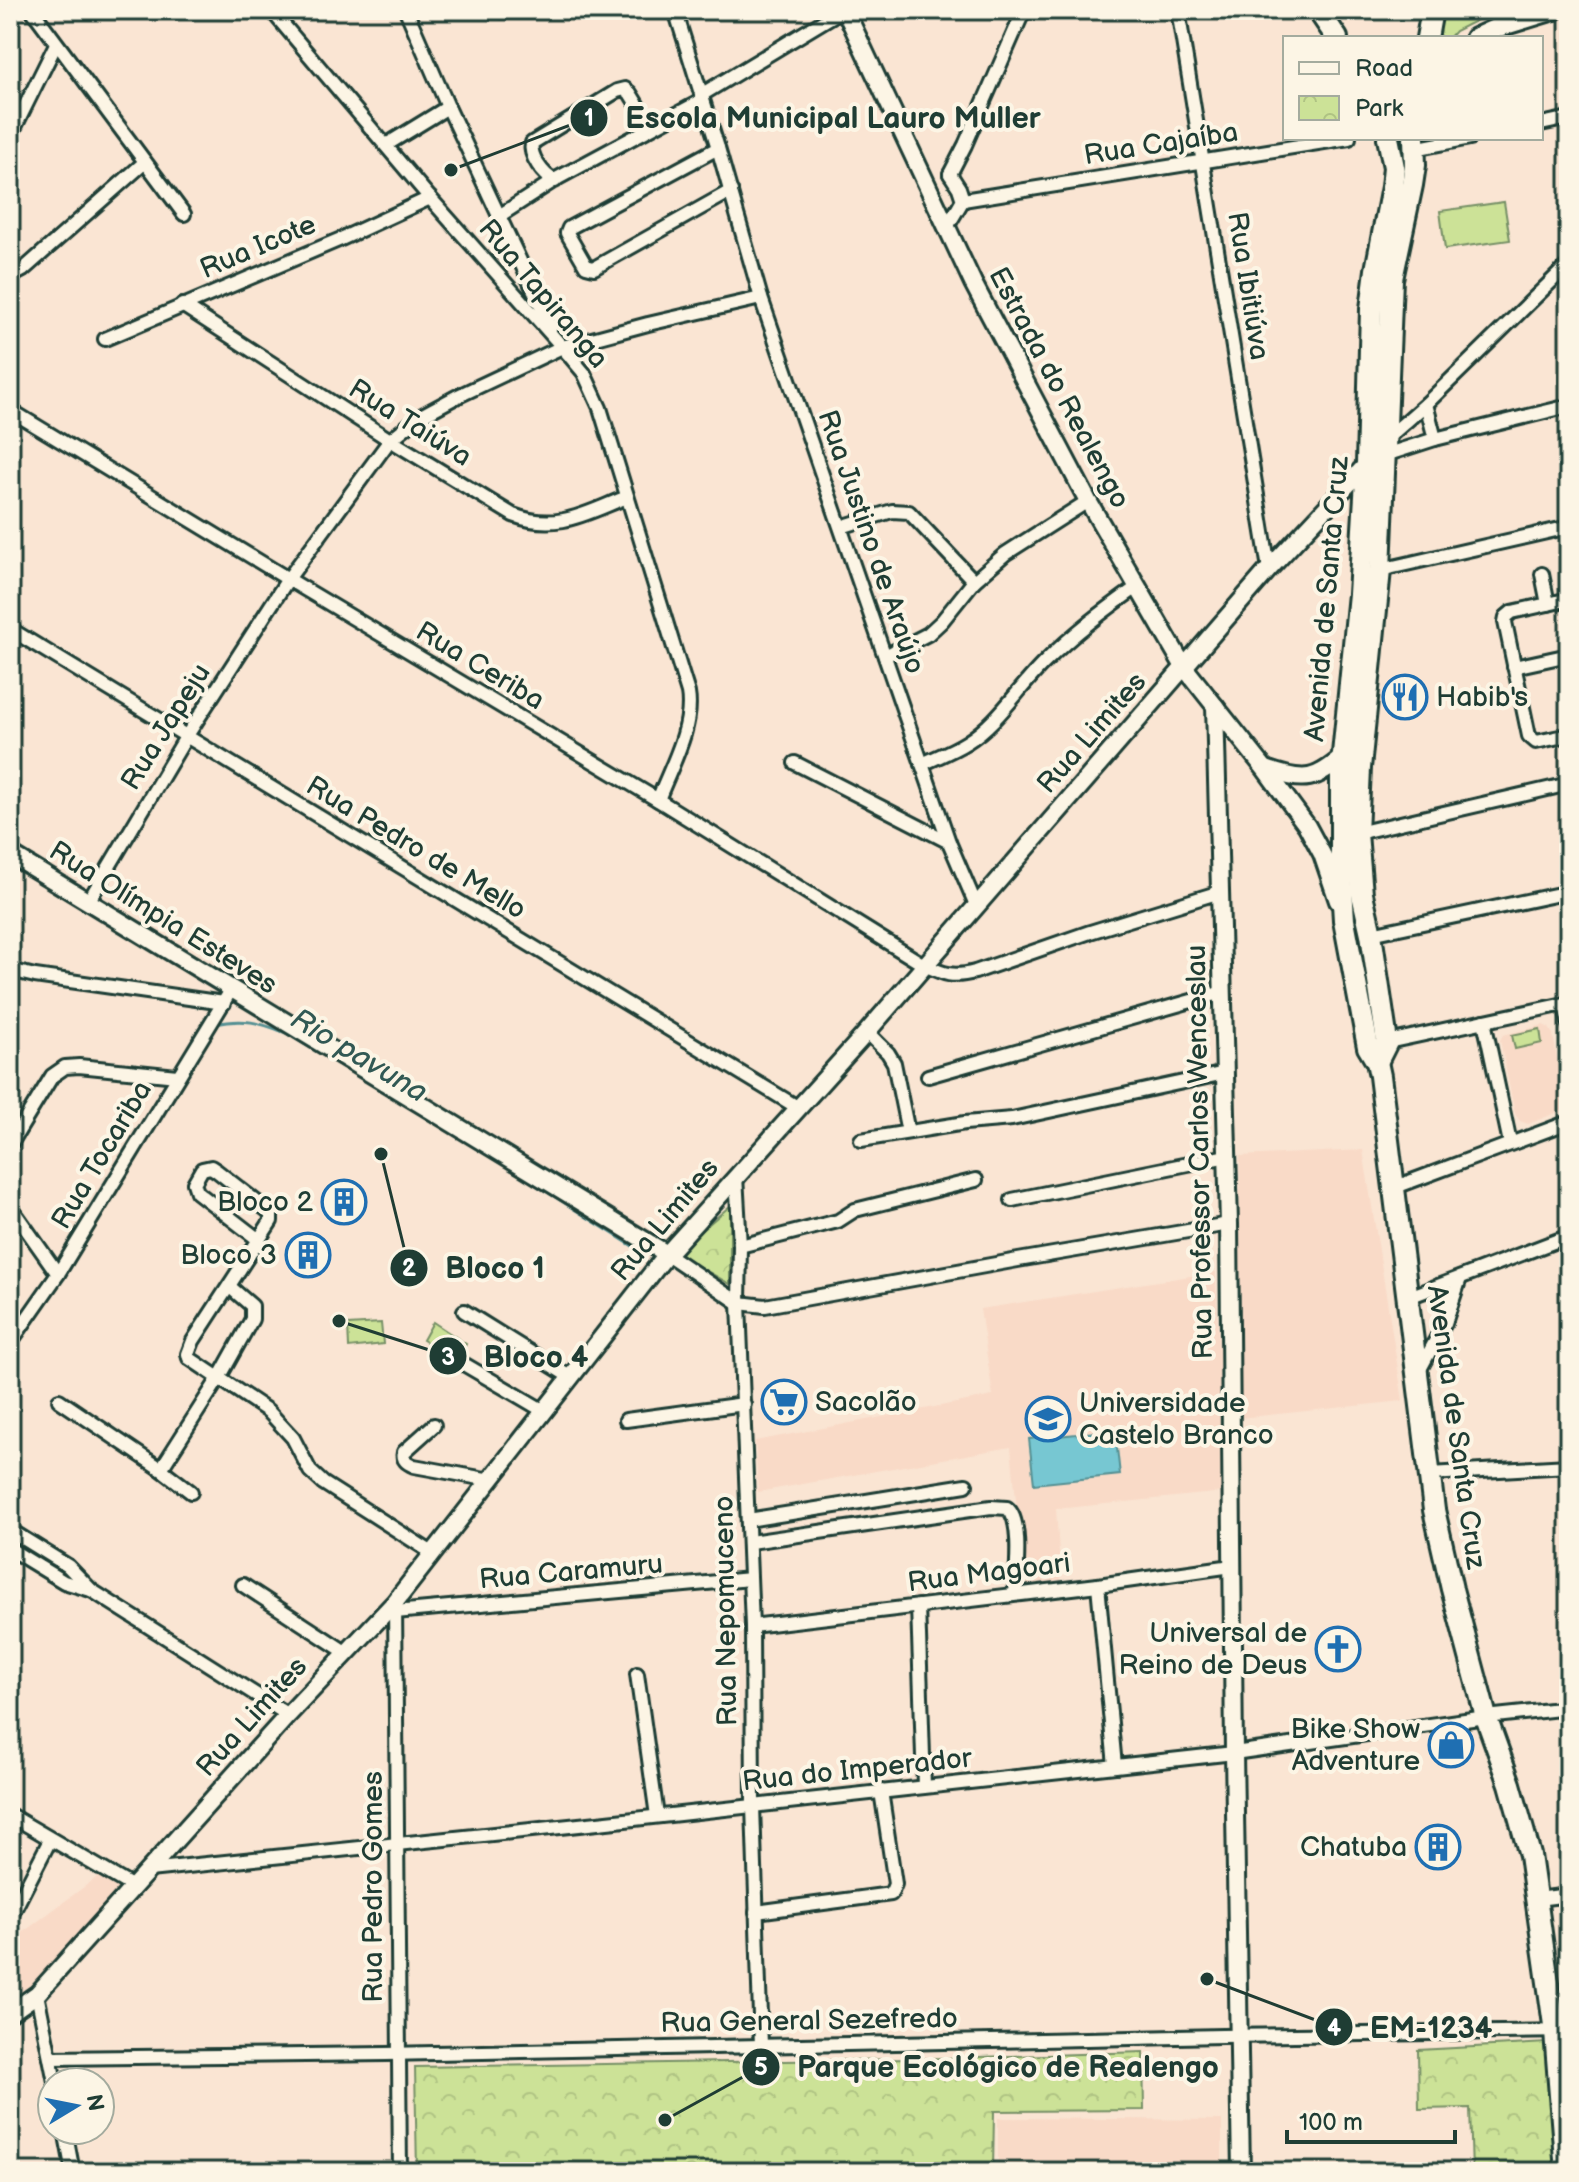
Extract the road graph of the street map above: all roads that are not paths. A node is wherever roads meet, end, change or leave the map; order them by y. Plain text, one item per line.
1 (32, 10) edge
2 (271, 10) edge
3 (406, 10) edge
4 (675, 10) edge
5 (843, 10) edge
6 (1024, 10) edge
7 (1178, 10) edge
8 (1318, 10) edge
9 (1432, 10) edge
10 (1554, 10) edge
11 (1336, 36) edge
12 (1427, 36) edge
13 (1479, 36) edge
14 (56, 44) junction
15 (702, 98) junction
16 (448, 107) junction
17 (1569, 118) edge
18 (1543, 124) edge
19 (651, 127) junction
20 (10, 137) edge
21 (1337, 140) edge
22 (1389, 140) edge
23 (1451, 140) edge
24 (1414, 144) edge
25 (386, 145) junction
26 (718, 148) junction
27 (145, 162) junction
28 (1203, 162) junction
29 (950, 174) junction
30 (923, 177) junction
31 (555, 181) junction
32 (731, 191) junction
33 (430, 198) junction
34 (963, 200) junction
35 (184, 214) dead end
36 (499, 216) junction
37 (947, 227) junction
38 (1569, 264) edge
39 (10, 277) edge
40 (761, 298) junction
41 (182, 305) junction
42 (105, 339) dead end
43 (560, 344) junction
44 (1426, 404) junction
45 (1569, 406) edge
46 (10, 410) edge
47 (1435, 439) junction
48 (390, 440) junction
49 (1379, 453) junction
50 (627, 497) junction
51 (1088, 501) junction
52 (841, 527) junction
53 (1569, 527) edge
54 (1269, 569) junction
55 (1380, 570) junction
56 (1542, 574) dead end
57 (288, 579) junction
58 (974, 581) junction
59 (1137, 587) junction
60 (1569, 599) edge
61 (1548, 604) junction
62 (10, 629) edge
63 (1569, 655) edge
64 (885, 656) junction
65 (1184, 667) junction
66 (1514, 667) junction
67 (1215, 706) junction
68 (1364, 735) junction
69 (1569, 735) edge
70 (186, 737) junction
71 (1245, 744) junction
72 (1342, 757) junction
73 (1217, 758) junction
74 (795, 763) dead end
75 (922, 764) junction
76 (1265, 769) junction
77 (1569, 784) edge
78 (658, 800) junction
79 (1357, 833) junction
80 (949, 842) junction
81 (10, 854) edge
82 (1220, 892) junction
83 (1569, 892) edge
84 (88, 902) junction
85 (976, 905) junction
86 (1344, 920) junction
87 (1371, 934) junction
88 (924, 965) junction
89 (10, 970) edge
90 (1223, 992) junction
91 (228, 996) junction
92 (1567, 1004) edge
93 (1484, 1021) junction
94 (1569, 1025) edge
95 (867, 1032) junction
96 (1377, 1050) junction
97 (1225, 1073) junction
98 (177, 1076) junction
99 (928, 1076) dead end
100 (797, 1107) junction
101 (1569, 1122) edge
102 (908, 1132) junction
103 (861, 1140) dead end
104 (1510, 1143) junction
105 (10, 1145) edge
106 (1227, 1156) junction
107 (736, 1176) junction
108 (976, 1180) dead end
109 (1393, 1188) junction
110 (1012, 1200) dead end
111 (10, 1206) edge
112 (1229, 1224) junction
113 (1569, 1236) edge
114 (259, 1240) junction
115 (740, 1246) junction
116 (667, 1254) junction
117 (58, 1274) junction
118 (1460, 1278) junction
119 (230, 1287) junction
120 (1409, 1297) junction
121 (739, 1303) junction
122 (464, 1311) dead end
123 (10, 1343) edge
124 (462, 1363) dead end
125 (1418, 1374) junction
126 (570, 1377) junction
127 (219, 1378) junction
128 (59, 1400) dead end
129 (744, 1404) junction
130 (544, 1411) junction
131 (626, 1420) dead end
132 (434, 1425) dead end
133 (1569, 1466) edge
134 (161, 1469) junction
135 (1430, 1474) junction
136 (966, 1485) dead end
137 (486, 1487) junction
138 (191, 1492) dead end
139 (748, 1516) junction
140 (10, 1530) edge
141 (750, 1542) junction
142 (10, 1549) edge
143 (434, 1554) junction
144 (1232, 1566) junction
145 (750, 1579) junction
146 (84, 1582) junction
147 (243, 1585) dead end
148 (1098, 1585) junction
149 (1015, 1594) junction
150 (918, 1606) junction
151 (395, 1607) junction
152 (752, 1626) junction
153 (347, 1653) junction
154 (637, 1674) dead end
155 (1569, 1708) edge
156 (288, 1715) junction
157 (1486, 1717) junction
158 (1234, 1753) junction
159 (1115, 1766) junction
160 (924, 1786) junction
161 (881, 1791) junction
162 (753, 1806) junction
163 (10, 1815) edge
164 (657, 1816) junction
165 (50, 1840) junction
166 (396, 1843) junction
167 (149, 1870) junction
168 (133, 1887) junction
169 (1569, 1895) edge
170 (1537, 1899) junction
171 (756, 1912) junction
172 (10, 1918) edge
173 (37, 1994) junction
174 (10, 2013) edge
175 (1562, 2032) edge
176 (1239, 2035) junction
177 (761, 2046) junction
178 (398, 2054) junction
179 (50, 2058) junction
180 (52, 2066) edge
181 (68, 2146) edge
182 (73, 2172) edge
183 (400, 2172) edge
184 (1241, 2172) edge
185 (1566, 2172) edge

1 - 14 street
2 - 25 street, Rua Tapiranga
3 - 16 street
4 - 15 street, Rua Justino de Araújo
5 - 15 street
5 - 30 street, Estrada do Realengo
6 - 29 street
7 - 28 street, Rua Ibitiúva
8 - 11 main road
9 - 12 main road
10 - 13 main road
14 - 20 street
14 - 27 street
15 - 19 street
15 - 26 street, Rua Justino de Araújo
16 - 25 street
16 - 36 street
17 - 18 street
19 - 31 street
19 - 31 street
21 - 28 street, Rua Cajaíba
22 - 49 main road, Avenida de Santa Cruz
23 - 24 street
24 - 49 main road, Avenida de Santa Cruz
25 - 33 street, Rua Tapiranga
26 - 32 street, Rua Justino de Araújo
26 - 32 street
27 - 35 street
27 - 39 street
28 - 34 street, Rua Cajaíba
28 - 54 street, Rua Ibitiúva
29 - 30 street
29 - 34 street
30 - 37 street, Estrada do Realengo
31 - 36 street
32 - 40 street, Rua Justino de Araújo
33 - 41 street, Rua Icote
33 - 43 street, Rua Tapiranga
34 - 37 street
36 - 43 street
37 - 51 street, Estrada do Realengo
38 - 44 street, Rua Limites
40 - 43 street, Rua Japeju
40 - 52 street, Rua Justino de Araújo
41 - 42 street, Rua Icote
41 - 48 street, Rua Taiúva
43 - 48 street, Rua Japeju
43 - 50 street, Rua Tapiranga
44 - 47 street
44 - 49 street, Rua Limites
45 - 47 street
46 - 57 street, Rua Ceriba
47 - 49 street
48 - 50 street, Rua Taiúva
48 - 57 street, Rua Japeju
49 - 54 street, Rua Limites
49 - 55 main road, Avenida de Santa Cruz
49 - 72 main road, Avenida de Santa Cruz
50 - 78 street, Rua Tapiranga
51 - 58 street
51 - 59 street, Estrada do Realengo
52 - 58 street
52 - 64 street, Rua Justino de Araújo
53 - 55 street
54 - 65 street, Rua Limites
55 - 68 main road, Avenida de Santa Cruz
56 - 61 street
57 - 70 street, Rua Japeju
57 - 78 street, Rua Ceriba
58 - 64 street
59 - 65 street, Estrada do Realengo
59 - 75 street
60 - 61 street
61 - 66 street
62 - 70 street, Rua Pedro de Mello
63 - 66 street
64 - 75 street, Rua Justino de Araújo
65 - 67 street, Estrada do Realengo
65 - 85 street, Rua Limites
66 - 69 street
67 - 71 street, Estrada do Realengo
67 - 73 street, Rua Professor Carlos Wenceslau
68 - 72 street
68 - 79 main road, Avenida de Santa Cruz
70 - 84 street, Rua Japeju
70 - 100 street, Rua Pedro de Mello
71 - 73 street
71 - 76 street, Estrada do Realengo
72 - 76 street
72 - 86 main road, Avenida de Santa Cruz
73 - 82 street, Rua Professor Carlos Wenceslau
74 - 80 street
75 - 80 street, Rua Justino de Araújo
76 - 86 street, Estrada do Realengo
77 - 79 street
78 - 88 street, Rua Ceriba
79 - 87 main road, Avenida de Santa Cruz
80 - 85 street, Rua Justino de Araújo
81 - 84 street, Rua Olímpia Esteves
82 - 88 street, Rua Ceriba
82 - 90 street, Rua Professor Carlos Wenceslau
83 - 87 street
84 - 91 street, Rua Olímpia Esteves
85 - 88 street, Rua Limites
86 - 96 main road, Avenida de Santa Cruz
87 - 96 main road, Avenida de Santa Cruz
88 - 95 street, Rua Limites
89 - 91 street
90 - 97 street, Rua Professor Carlos Wenceslau
90 - 99 street
91 - 98 street, Rua Tocariba
91 - 116 street, Rua Olímpia Esteves
92 - 93 street
92 - 94 street
93 - 96 street
93 - 104 street
95 - 100 street, Rua Limites
95 - 102 street
96 - 109 main road, Avenida de Santa Cruz
97 - 102 street
97 - 106 street, Rua Professor Carlos Wenceslau
98 - 105 street
98 - 117 street, Rua Tocariba
100 - 107 street, Rua Limites
101 - 104 street
102 - 103 street
104 - 109 street
106 - 110 street
106 - 112 street, Rua Professor Carlos Wenceslau
107 - 115 street, Rua Nepomuceno
107 - 116 street, Rua Limites
108 - 115 street
109 - 120 main road, Avenida de Santa Cruz
111 - 117 street
112 - 121 street
112 - 144 street, Rua Professor Carlos Wenceslau
113 - 118 street
114 - 114 street
114 - 119 street
115 - 121 street, Rua Nepomuceno
116 - 121 street, Rua Olímpia Esteves
116 - 126 street, Rua Limites
117 - 123 street, Rua Tocariba
118 - 120 street
118 - 125 street
119 - 127 street
119 - 127 street
120 - 125 main road, Avenida de Santa Cruz
121 - 129 street, Rua Nepomuceno
122 - 126 street
124 - 130 street
125 - 135 main road, Avenida de Santa Cruz
126 - 130 street, Rua Limites
127 - 134 street
127 - 143 street
128 - 134 street
129 - 131 street
129 - 139 street, Rua Nepomuceno
130 - 137 street, Rua Limites
132 - 137 street
133 - 135 street
134 - 138 street
135 - 157 main road, Avenida de Santa Cruz
136 - 139 street
137 - 143 street, Rua Limites
139 - 141 street, Rua Nepomuceno
140 - 146 street
141 - 145 street, Rua Nepomuceno
141 - 149 street, Rua Magoari
142 - 146 street
143 - 151 street, Rua Limites
144 - 148 street, Rua Magoari
144 - 158 street, Rua Professor Carlos Wenceslau
145 - 151 street, Rua Caramuru
145 - 152 street, Rua Nepomuceno
146 - 156 street
147 - 153 street
148 - 149 street, Rua Magoari
148 - 159 street
149 - 150 street, Rua Magoari
150 - 152 street, Rua Magoari
150 - 160 street
151 - 153 street, Rua Limites
151 - 166 street, Rua Pedro Gomes
152 - 162 street, Rua Nepomuceno
153 - 156 street, Rua Limites
154 - 164 street
155 - 157 street, Rua do Imperador
156 - 167 street, Rua Limites
157 - 158 street, Rua do Imperador
157 - 170 main road, Avenida de Santa Cruz
158 - 159 street, Rua do Imperador
158 - 176 street, Rua Professor Carlos Wenceslau
159 - 160 street, Rua do Imperador
160 - 161 street, Rua do Imperador
161 - 162 street, Rua do Imperador
161 - 171 street
162 - 164 street, Rua do Imperador
162 - 171 street, Rua Nepomuceno
163 - 165 street
164 - 166 street, Rua do Imperador
165 - 168 street
165 - 172 street
166 - 167 street, Rua do Imperador
166 - 178 street, Rua Pedro Gomes
167 - 168 street, Rua Limites
168 - 173 street, Rua Limites
169 - 170 street
170 - 175 main road, Avenida de Santa Cruz
171 - 177 street, Rua Nepomuceno
173 - 174 street, Rua Limites
173 - 179 street
175 - 176 street, Rua General Sezefredo
175 - 185 main road, Avenida de Santa Cruz
176 - 177 street, Rua General Sezefredo
176 - 184 street, Rua Professor Carlos Wenceslau
177 - 178 street, Rua General Sezefredo
178 - 179 street, Rua General Sezefredo
178 - 183 street, Rua Pedro Gomes
179 - 180 street
181 - 182 street

